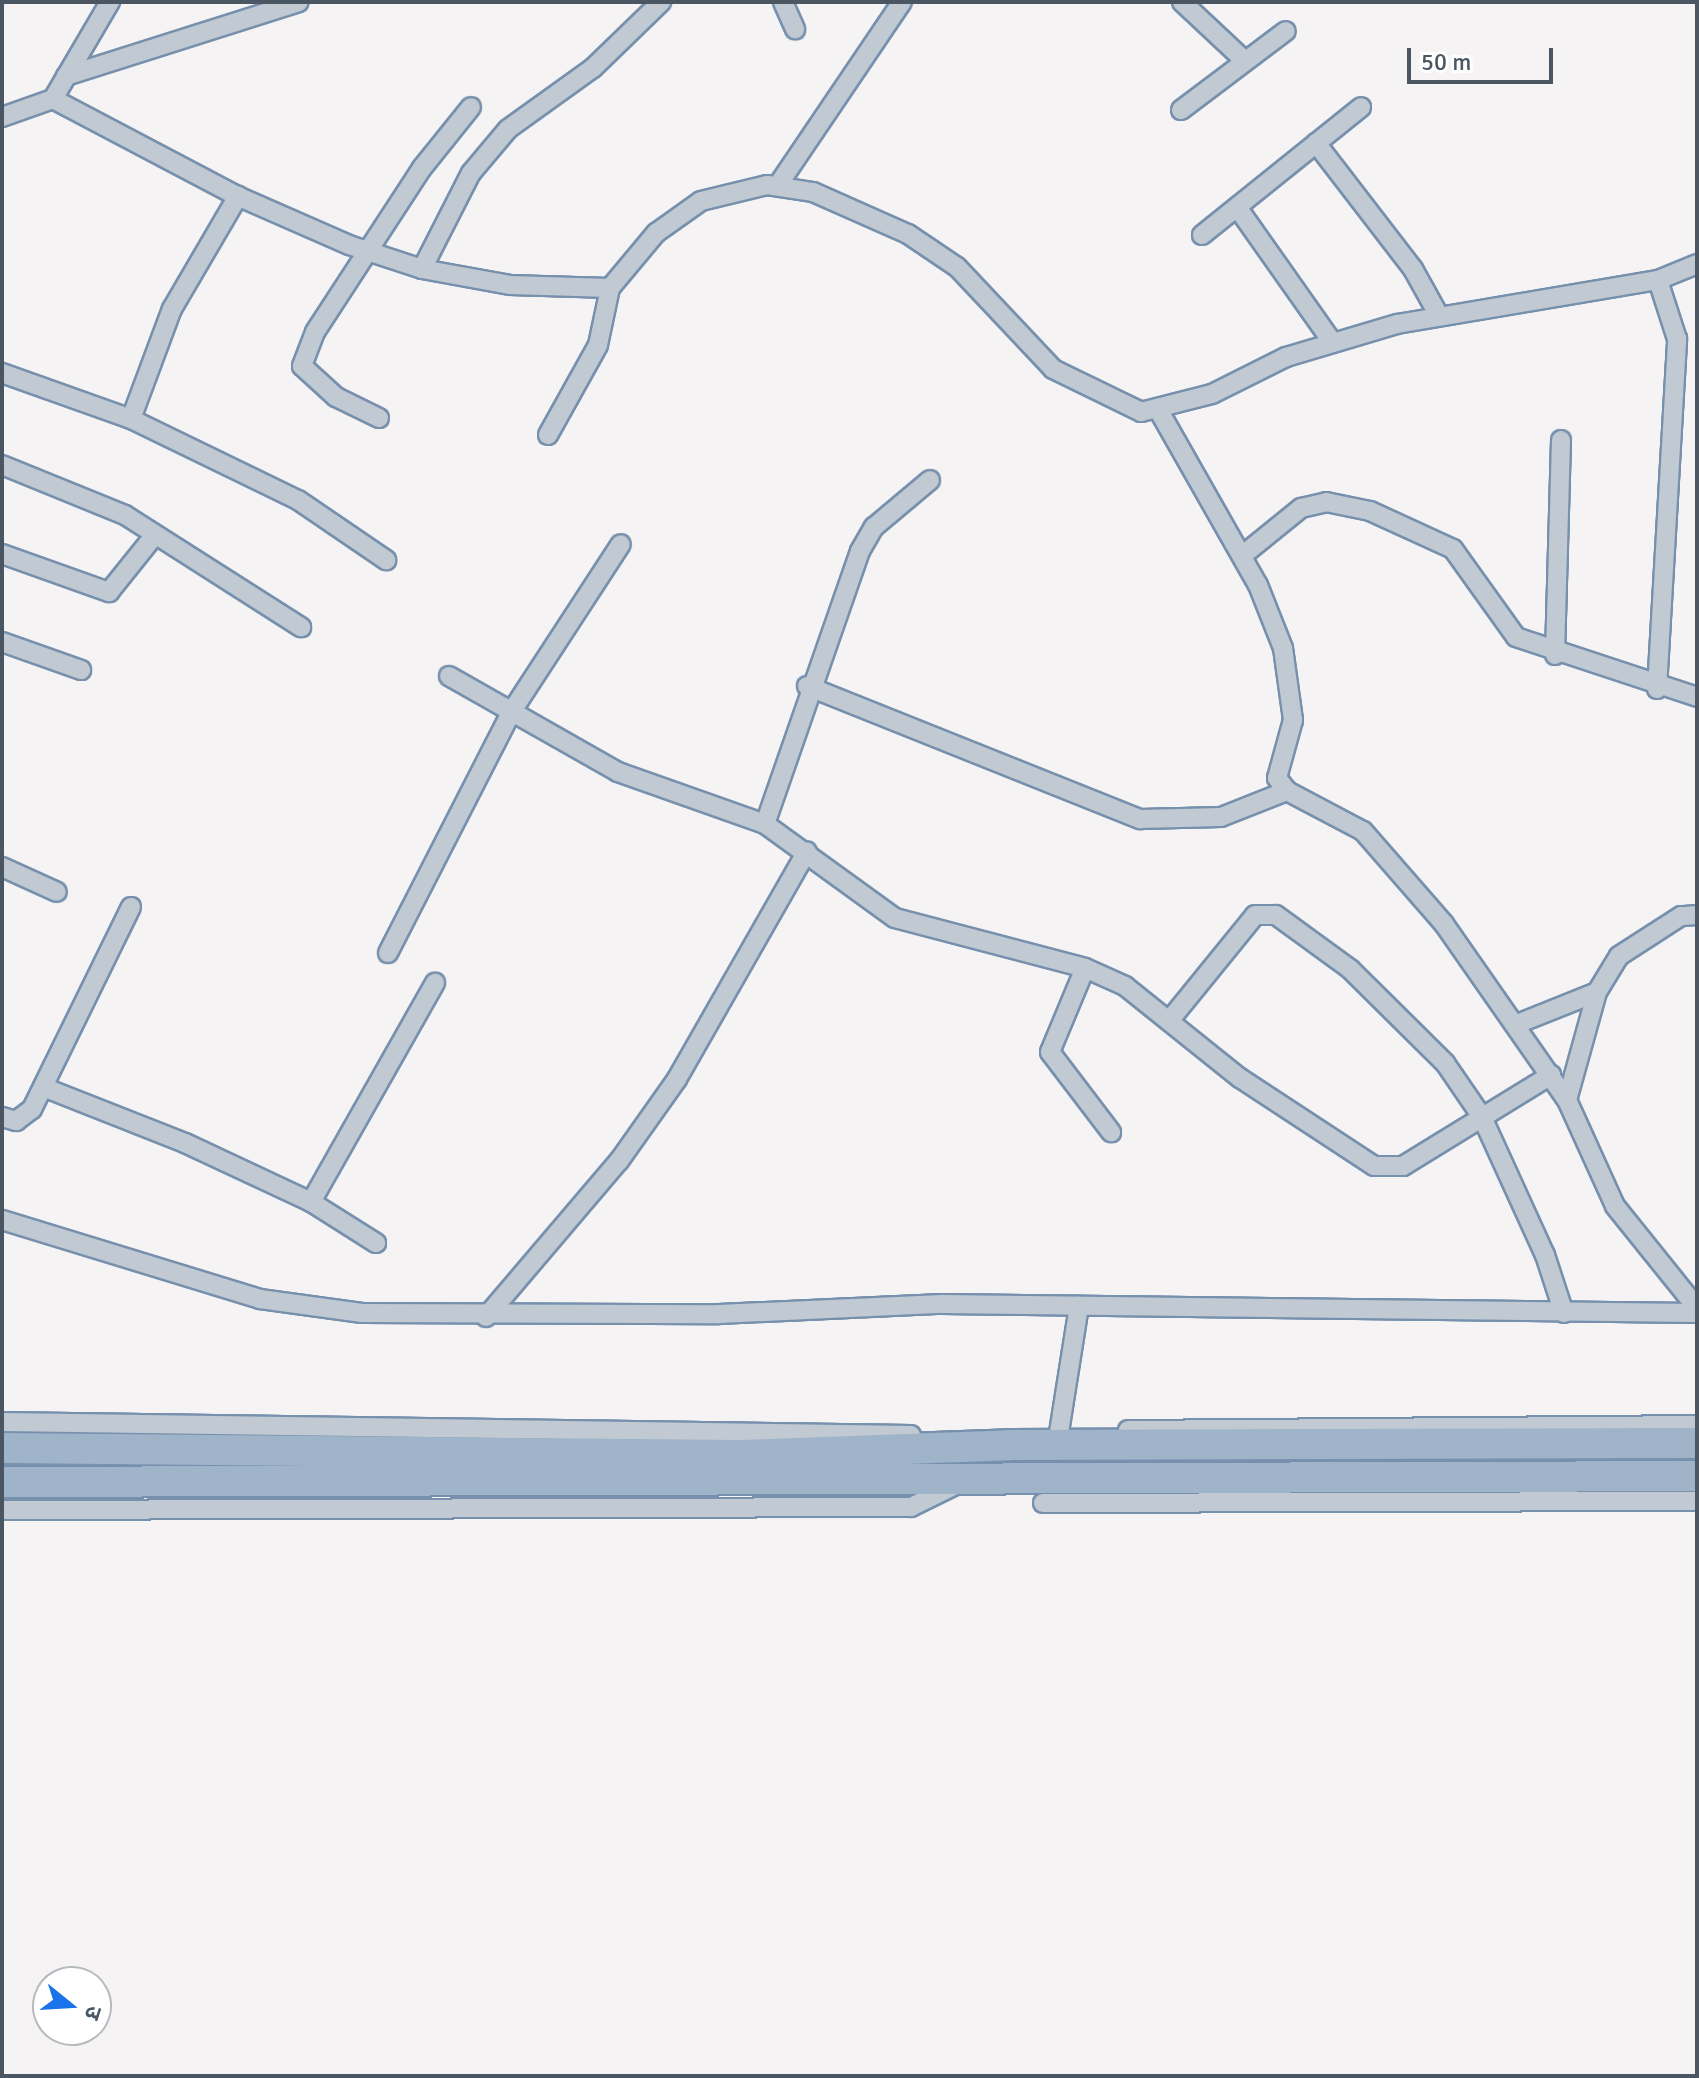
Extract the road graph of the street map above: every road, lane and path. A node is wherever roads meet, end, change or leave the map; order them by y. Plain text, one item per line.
1 (110, 2) edge
2 (299, 2) edge
3 (661, 2) edge
4 (783, 2) edge
5 (902, 2) edge
6 (1182, 2) edge
7 (795, 29) dead end
8 (1286, 31) dead end
9 (1243, 59) junction
10 (66, 76) junction
11 (53, 99) junction
12 (471, 107) dead end
13 (1361, 107) dead end
14 (1181, 110) dead end
15 (2, 117) edge
16 (1316, 143) junction
17 (778, 185) junction
18 (238, 196) junction
19 (1237, 207) junction
20 (1202, 235) dead end
21 (371, 252) junction
22 (1697, 264) edge
23 (422, 269) junction
24 (1658, 280) junction
25 (610, 288) junction
26 (1438, 314) junction
27 (1333, 343) junction
28 (2, 373) edge
29 (1159, 411) junction
30 (379, 418) dead end
31 (131, 419) junction
32 (548, 435) dead end
33 (1561, 440) dead end
34 (2, 465) edge
35 (930, 480) dead end
36 (154, 536) junction
37 (621, 544) dead end
38 (2, 554) edge
39 (1243, 555) junction
40 (386, 560) dead end
41 (301, 627) dead end
42 (2, 642) edge
43 (1555, 655) junction
44 (81, 670) dead end
45 (449, 676) dead end
46 (807, 686) junction
47 (1657, 689) junction
48 (1697, 697) edge
49 (512, 711) junction
50 (1287, 791) junction
51 (765, 824) junction
52 (807, 851) junction
53 (2, 867) edge
54 (57, 892) dead end
55 (131, 907) dead end
56 (1697, 915) edge
57 (388, 953) dead end
58 (1085, 968) junction
59 (435, 983) dead end
60 (1597, 992) junction
61 (1169, 1021) junction
62 (1517, 1024) junction
63 (1551, 1075) junction
64 (43, 1087) junction
65 (1567, 1100) junction
66 (2, 1117) edge
67 (1482, 1117) junction
68 (1111, 1132) dead end
69 (311, 1202) junction
70 (2, 1220) edge
71 (376, 1243) dead end
72 (1079, 1306) junction
73 (1697, 1311) edge
74 (1564, 1313) junction
75 (486, 1317) junction
76 (2, 1422) edge
77 (1697, 1425) edge
78 (1059, 1438) junction
79 (1697, 1443) edge
80 (2, 1448) edge
81 (818, 1466) junction
82 (973, 1476) junction
83 (1697, 1476) edge
84 (2, 1482) edge
85 (1697, 1501) edge
86 (1043, 1503) dead end
87 (2, 1510) edge

1 - 10 street
2 - 10 street
3 - 23 street
4 - 7 street
5 - 17 street
6 - 9 street
8 - 9 street
9 - 14 street
10 - 11 street
11 - 15 street
11 - 18 street
12 - 21 street
13 - 16 street
16 - 19 street
16 - 26 street
17 - 25 street
17 - 29 street
18 - 21 street
18 - 31 street
19 - 20 street
19 - 27 street
21 - 23 street
21 - 30 street
22 - 24 street
23 - 25 street
24 - 26 street
24 - 47 street
25 - 32 street
26 - 27 street
27 - 29 street
28 - 31 street
29 - 39 street
31 - 40 street
33 - 43 street
34 - 36 street
35 - 46 street
36 - 38 street
36 - 41 street
37 - 49 street
39 - 43 street
39 - 50 street
42 - 44 street
43 - 47 street
45 - 49 street
46 - 50 street
46 - 51 street
47 - 48 street
49 - 51 street
49 - 57 street
50 - 62 street
51 - 52 street
52 - 58 street
52 - 75 street
53 - 54 street
55 - 64 street
56 - 60 street
58 - 61 street
58 - 68 street
59 - 69 street
60 - 62 street
60 - 65 street
61 - 67 street
61 - 67 street
62 - 63 street
63 - 65 street
63 - 67 street
64 - 66 street
64 - 69 street
65 - 73 street
67 - 74 street
69 - 71 street
70 - 75 street
72 - 74 street
72 - 75 street
72 - 78 street
73 - 74 street
76 - 78 street
77 - 78 street
78 - 79 highway
78 - 81 highway
80 - 81 highway
81 - 82 highway
81 - 84 highway
82 - 83 highway
82 - 87 street
85 - 86 street

